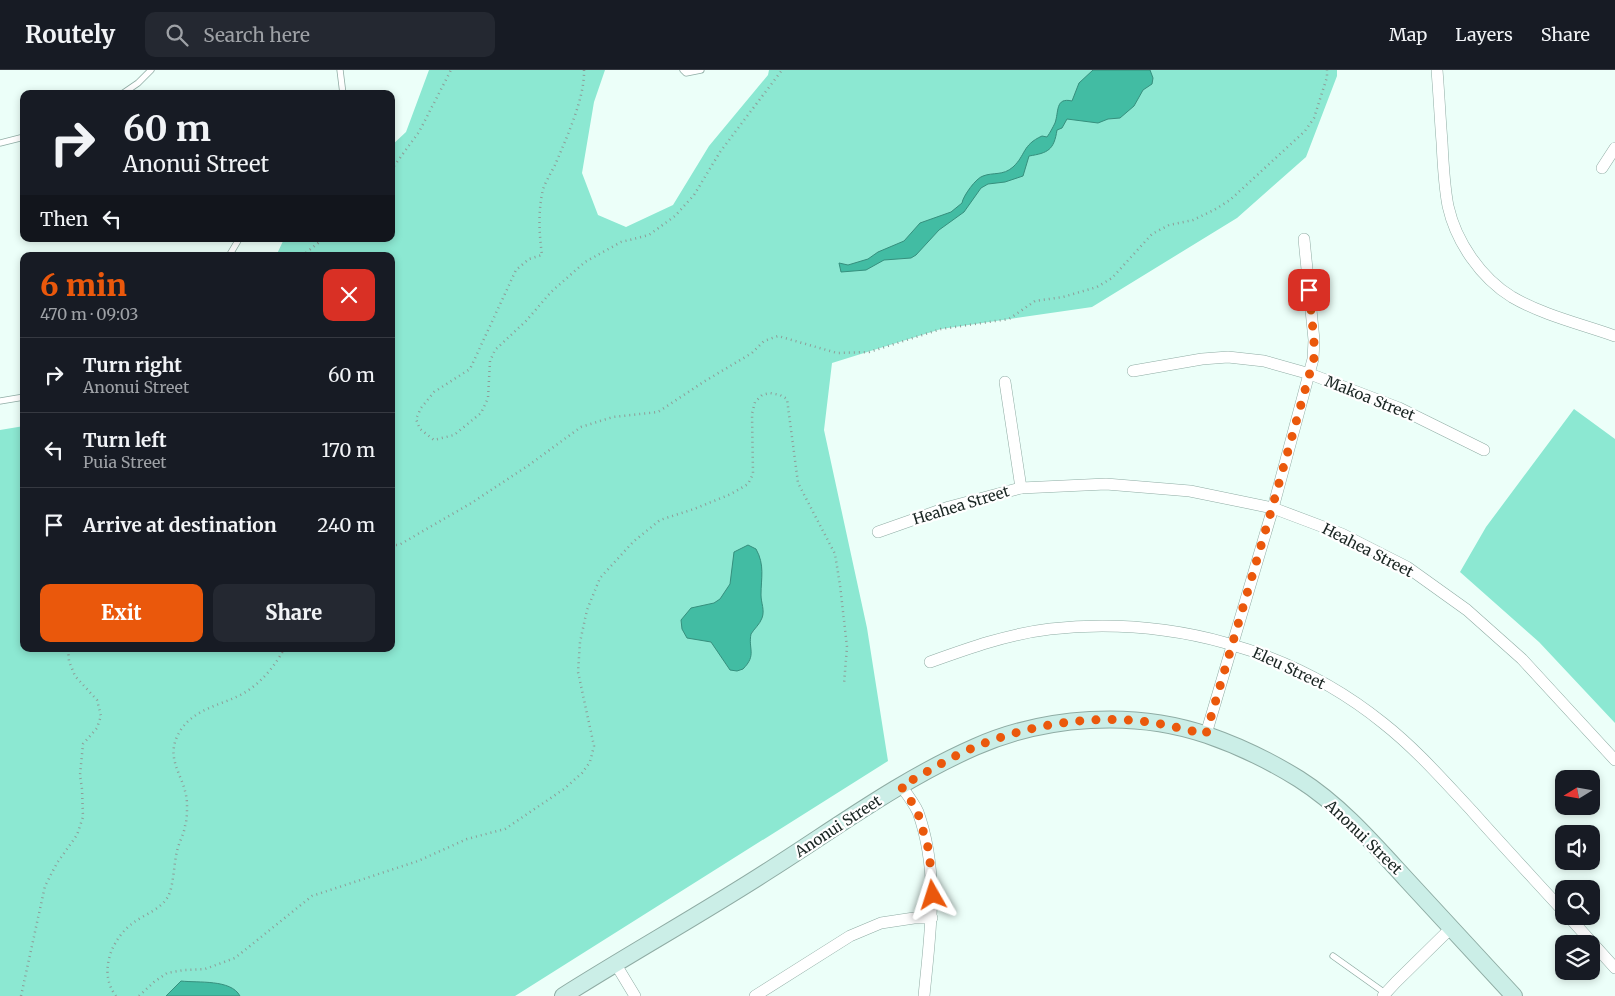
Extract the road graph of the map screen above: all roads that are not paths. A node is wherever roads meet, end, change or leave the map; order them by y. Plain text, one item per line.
1 (151, 70) edge
2 (340, 70) edge
3 (683, 70) edge
4 (701, 70) edge
5 (1437, 70) edge
6 (128, 90) edge
7 (342, 90) edge
8 (20, 138) edge
9 (0, 143) edge
10 (1615, 148) edge
11 (1602, 168) dead end
12 (1304, 240) dead end
13 (1615, 336) edge
14 (1134, 371) dead end
15 (1310, 374) junction
16 (1005, 382) dead end
17 (20, 398) edge
18 (0, 401) edge
19 (1484, 450) dead end
20 (1022, 488) junction
21 (1272, 508) junction
22 (878, 532) dead end
23 (1233, 644) junction
24 (930, 662) dead end
25 (1206, 734) junction
26 (1615, 760) edge
27 (901, 786) junction
28 (1555, 902) edge
29 (932, 918) junction
30 (1576, 925) edge
31 (1452, 928) junction
32 (1333, 956) dead end
33 (615, 963) junction
34 (1615, 968) edge
35 (1384, 994) edge
36 (563, 996) edge
37 (635, 996) edge
38 (755, 996) edge
39 (924, 996) edge
40 (1514, 996) edge

1 - 6 lane
2 - 7 lane
3 - 4 lane
5 - 13 street
8 - 9 lane
10 - 11 street
12 - 15 street
14 - 15 street, Makoa Street
15 - 19 street, Makoa Street
15 - 21 street
16 - 20 street
17 - 18 lane
20 - 21 street, Heahea Street
20 - 22 street, Heahea Street
21 - 23 street
21 - 26 street, Heahea Street
23 - 24 street, Eleu Street
23 - 25 street
23 - 28 street, Eleu Street
25 - 27 street, Anonui Street
25 - 31 street, Anonui Street
27 - 29 street
27 - 33 street, Anonui Street
29 - 38 street
29 - 39 street
30 - 34 street
31 - 35 street
31 - 40 street, Anonui Street
32 - 35 lane
33 - 36 street, Anonui Street
33 - 37 street

